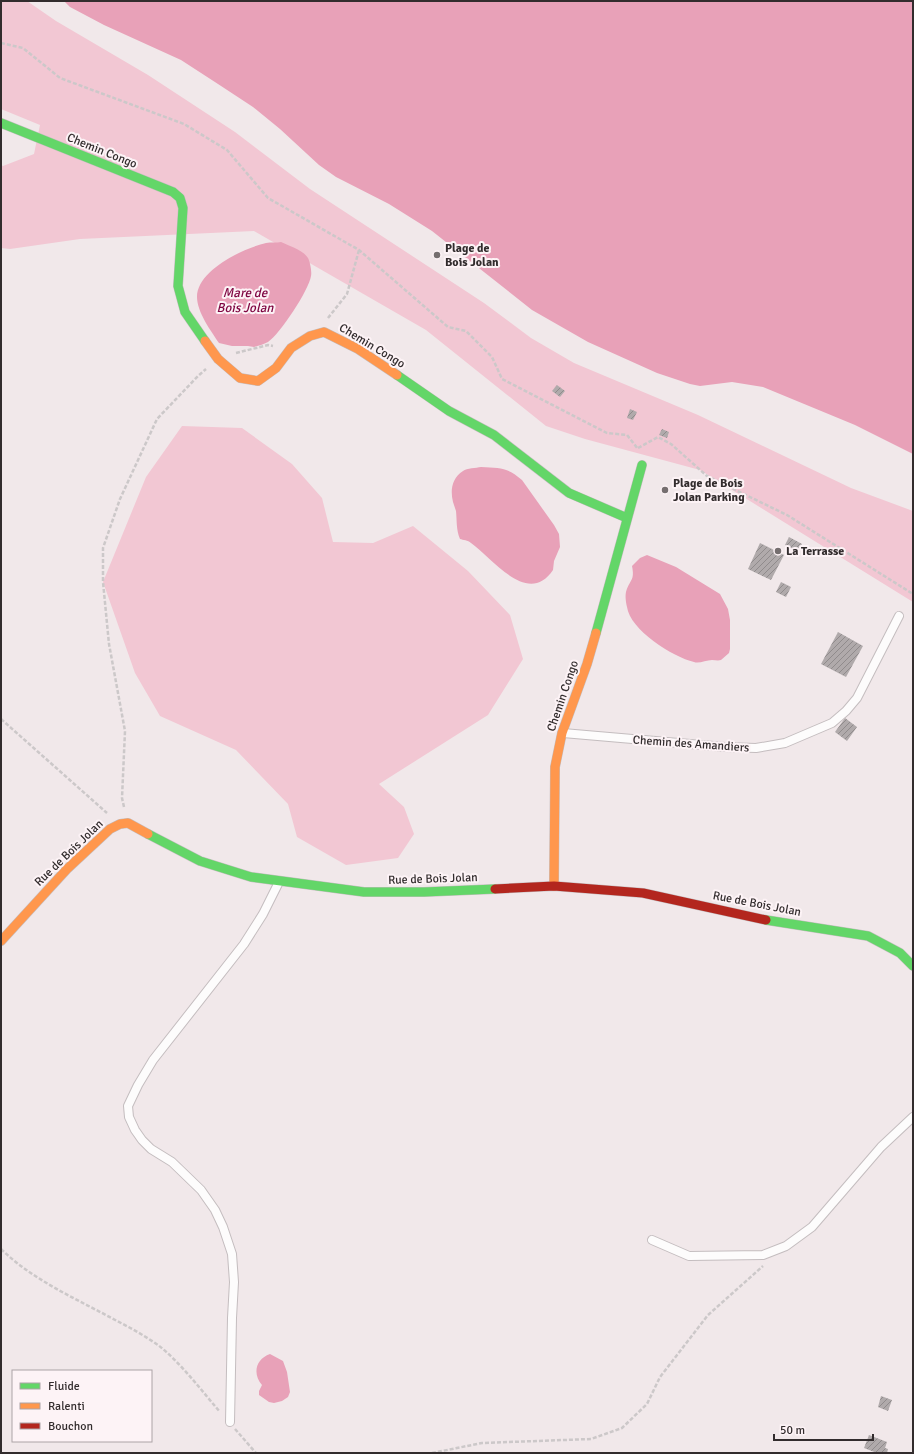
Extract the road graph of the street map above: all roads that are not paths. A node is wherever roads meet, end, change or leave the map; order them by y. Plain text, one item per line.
1 (1, 122) edge
2 (642, 464) dead end
3 (627, 518) junction
4 (899, 616) dead end
5 (562, 733) junction
6 (279, 881) junction
7 (554, 886) junction
8 (1, 941) edge
9 (913, 966) edge
10 (913, 1116) edge
11 (652, 1240) dead end
12 (230, 1422) road end

1 - 3 street, Chemin Congo
2 - 3 street, Chemin Congo
3 - 5 street, Chemin Congo
4 - 5 lane, Chemin des Amandiers
5 - 7 street, Chemin Congo
6 - 7 street, Rue de Bois Jolan
6 - 8 street, Rue de Bois Jolan
6 - 12 lane
7 - 9 street, Rue de Bois Jolan
10 - 11 lane

